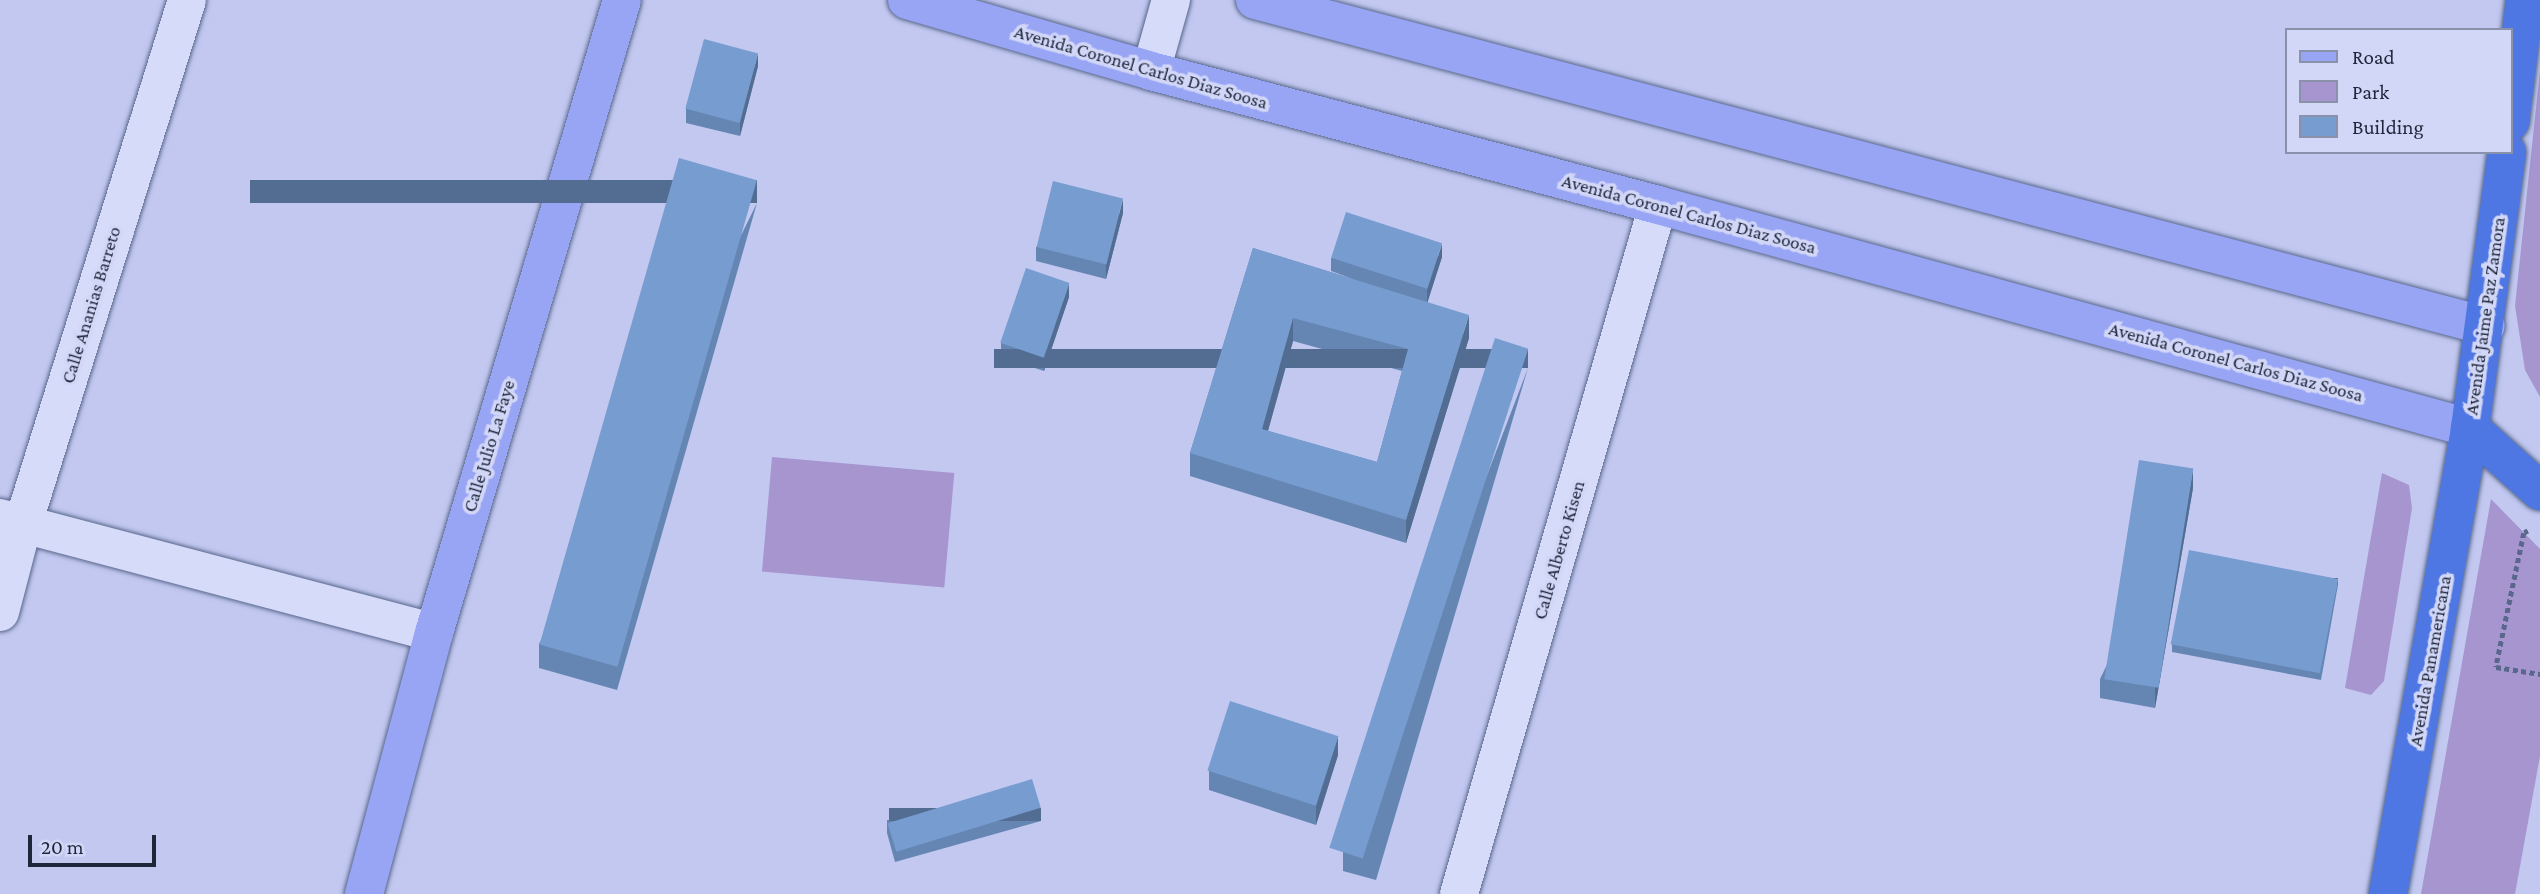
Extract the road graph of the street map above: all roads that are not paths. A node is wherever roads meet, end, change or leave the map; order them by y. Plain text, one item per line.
1 (187, 0) edge
2 (622, 0) edge
3 (907, 0) edge
4 (1171, 0) edge
5 (1255, 0) edge
6 (2525, 0) edge
7 (1151, 71) junction
8 (2512, 106) edge
9 (2507, 154) edge
10 (1658, 205) junction
11 (2486, 326) junction
12 (2470, 428) junction
13 (2540, 491) edge
14 (12, 521) edge
15 (0, 612) edge
16 (433, 633) junction
17 (364, 894) edge
18 (1460, 894) edge
19 (2388, 894) edge

1 - 14 street, Calle Ananias Barreto
2 - 16 main road, Calle Julio La Faye
3 - 7 main road, Avenida Coronel Carlos Diaz Soosa
4 - 7 street
5 - 11 main road
6 - 8 highway
7 - 10 main road, Avenida Coronel Carlos Diaz Soosa
9 - 11 highway, Avenida Jaime Paz Zamora
10 - 12 main road, Avenida Coronel Carlos Diaz Soosa
10 - 18 street, Calle Alberto Kisen
11 - 12 highway, Avenida Jaime Paz Zamora
12 - 13 highway, Avenida Jaime Paz Zamora
12 - 19 highway, Avenida Panamericana
14 - 15 street, Calle Ananias Barreto
14 - 16 street
16 - 17 main road, Calle Julio La Faye

